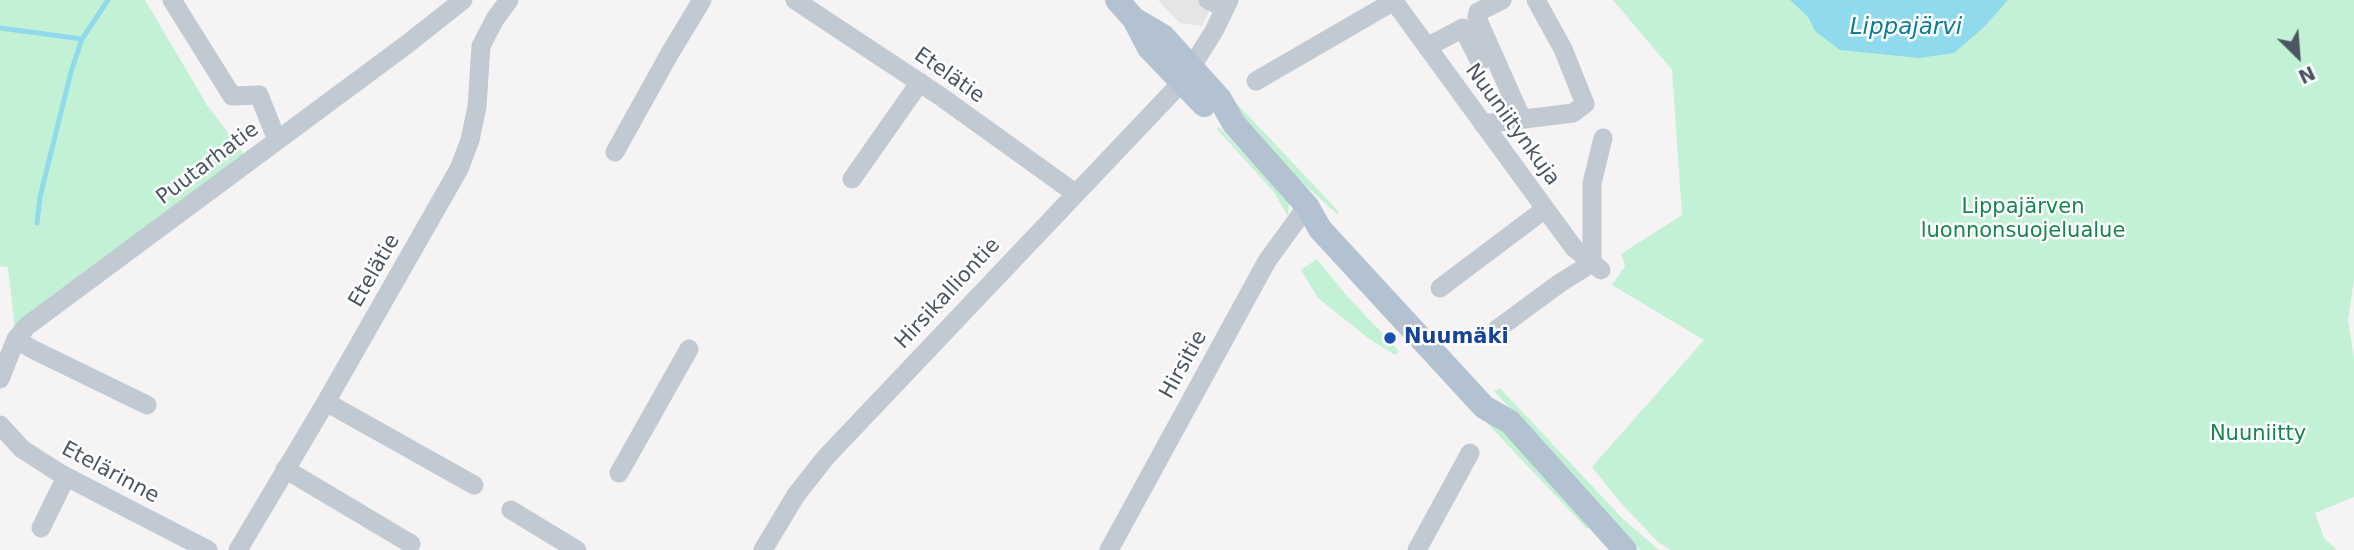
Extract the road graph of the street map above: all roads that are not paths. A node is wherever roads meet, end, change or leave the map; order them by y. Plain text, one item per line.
1 (172, 0) edge
2 (509, 0) edge
3 (702, 0) edge
4 (795, 0) edge
5 (1117, 0) edge
6 (1502, 0) edge
7 (1536, 0) edge
8 (1393, 1) edge
9 (1221, 3) edge
10 (453, 4) edge
11 (1478, 12) junction
12 (1463, 28) junction
13 (1427, 47) junction
14 (1480, 62) dead end
15 (1187, 75) junction
16 (1256, 81) dead end
17 (920, 82) junction
18 (1522, 119) junction
19 (1483, 124) junction
20 (1603, 138) dead end
21 (277, 140) junction
22 (615, 152) dead end
23 (852, 179) dead end
24 (1075, 193) junction
25 (1307, 206) junction
26 (1545, 209) junction
27 (1597, 267) junction
28 (1440, 288) dead end
29 (1496, 330) dead end
30 (16, 339) junction
31 (689, 349) dead end
32 (0, 379) edge
33 (326, 402) junction
34 (147, 405) dead end
35 (0, 425) edge
36 (1470, 453) dead end
37 (285, 469) junction
38 (619, 473) dead end
39 (66, 477) junction
40 (474, 485) dead end
41 (511, 510) dead end
42 (41, 528) dead end
43 (411, 544) dead end
44 (208, 550) edge
45 (238, 550) edge
46 (577, 550) edge
47 (763, 550) edge
48 (1109, 550) edge
49 (1417, 550) edge
50 (1625, 550) edge

1 - 21 street
2 - 33 street, Etelätie
3 - 22 street
4 - 17 street, Etelätie
5 - 15 main road
6 - 11 street
7 - 18 street
8 - 13 street, Nuuniitynkuja
8 - 16 street
9 - 15 street, Hirsikalliontie
10 - 21 street, Puutarhatie
11 - 12 street
11 - 18 street
12 - 13 street
12 - 14 street
13 - 19 street, Nuuniitynkuja
15 - 24 street, Hirsikalliontie
15 - 25 main road
17 - 23 street
17 - 24 street, Etelätie
18 - 19 street
19 - 26 street, Nuuniitynkuja
20 - 27 street
21 - 30 street, Puutarhatie
24 - 47 street, Hirsikalliontie
25 - 48 street, Hirsitie
25 - 50 main road
26 - 27 street, Nuuniitynkuja
26 - 28 street
27 - 29 street
30 - 32 street, Puutarhatie
30 - 34 street
31 - 38 street
33 - 37 street, Etelätie
33 - 40 street
35 - 39 street, Etelärinne
36 - 49 street
37 - 43 street
37 - 45 street, Etelätie
39 - 42 street
39 - 44 street, Etelärinne
41 - 46 street

